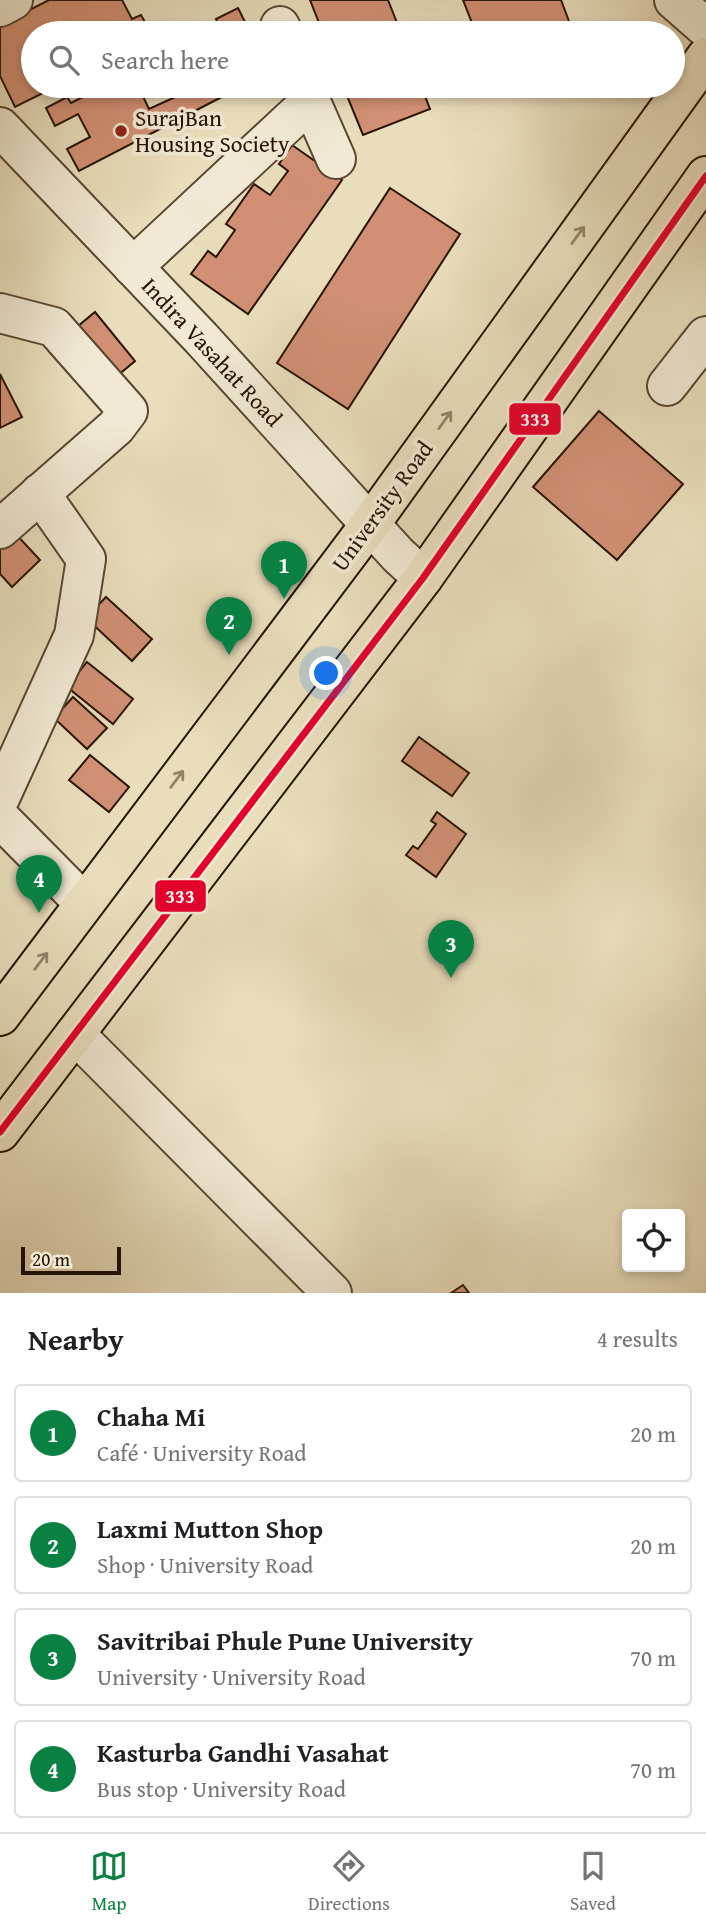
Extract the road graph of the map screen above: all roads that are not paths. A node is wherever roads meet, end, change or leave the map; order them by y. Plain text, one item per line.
1 (13, 0) edge
2 (674, 0) edge
3 (0, 7) edge
4 (706, 28) edge
5 (706, 57) edge
6 (685, 86) edge
7 (303, 98) edge
8 (310, 98) edge
9 (677, 98) edge
10 (0, 127) edge
11 (336, 159) dead end
12 (706, 176) edge
13 (133, 267) junction
14 (0, 313) edge
15 (706, 336) edge
16 (667, 386) dead end
17 (40, 493) junction
18 (371, 523) junction
19 (0, 529) edge
20 (424, 578) junction
21 (0, 798) edge
22 (0, 818) edge
23 (84, 903) junction
24 (0, 1016) edge
25 (75, 1034) junction
26 (0, 1132) edge
27 (332, 1293) edge

1 - 3 street
2 - 4 street
6 -> 5 main road, University Road
7 - 13 street
8 - 11 street
18 -> 9 main road, University Road
10 - 13 street, Indira Vasahat Road
12 - 20 main road
13 - 18 street, Indira Vasahat Road
14 - 17 street
15 - 16 street
17 - 19 street
17 - 21 street
18 - 20 street, Indira Vasahat Road
23 -> 18 main road, University Road
20 - 25 main road
22 - 23 street
24 -> 23 main road, University Road
25 - 26 main road
25 - 27 street

